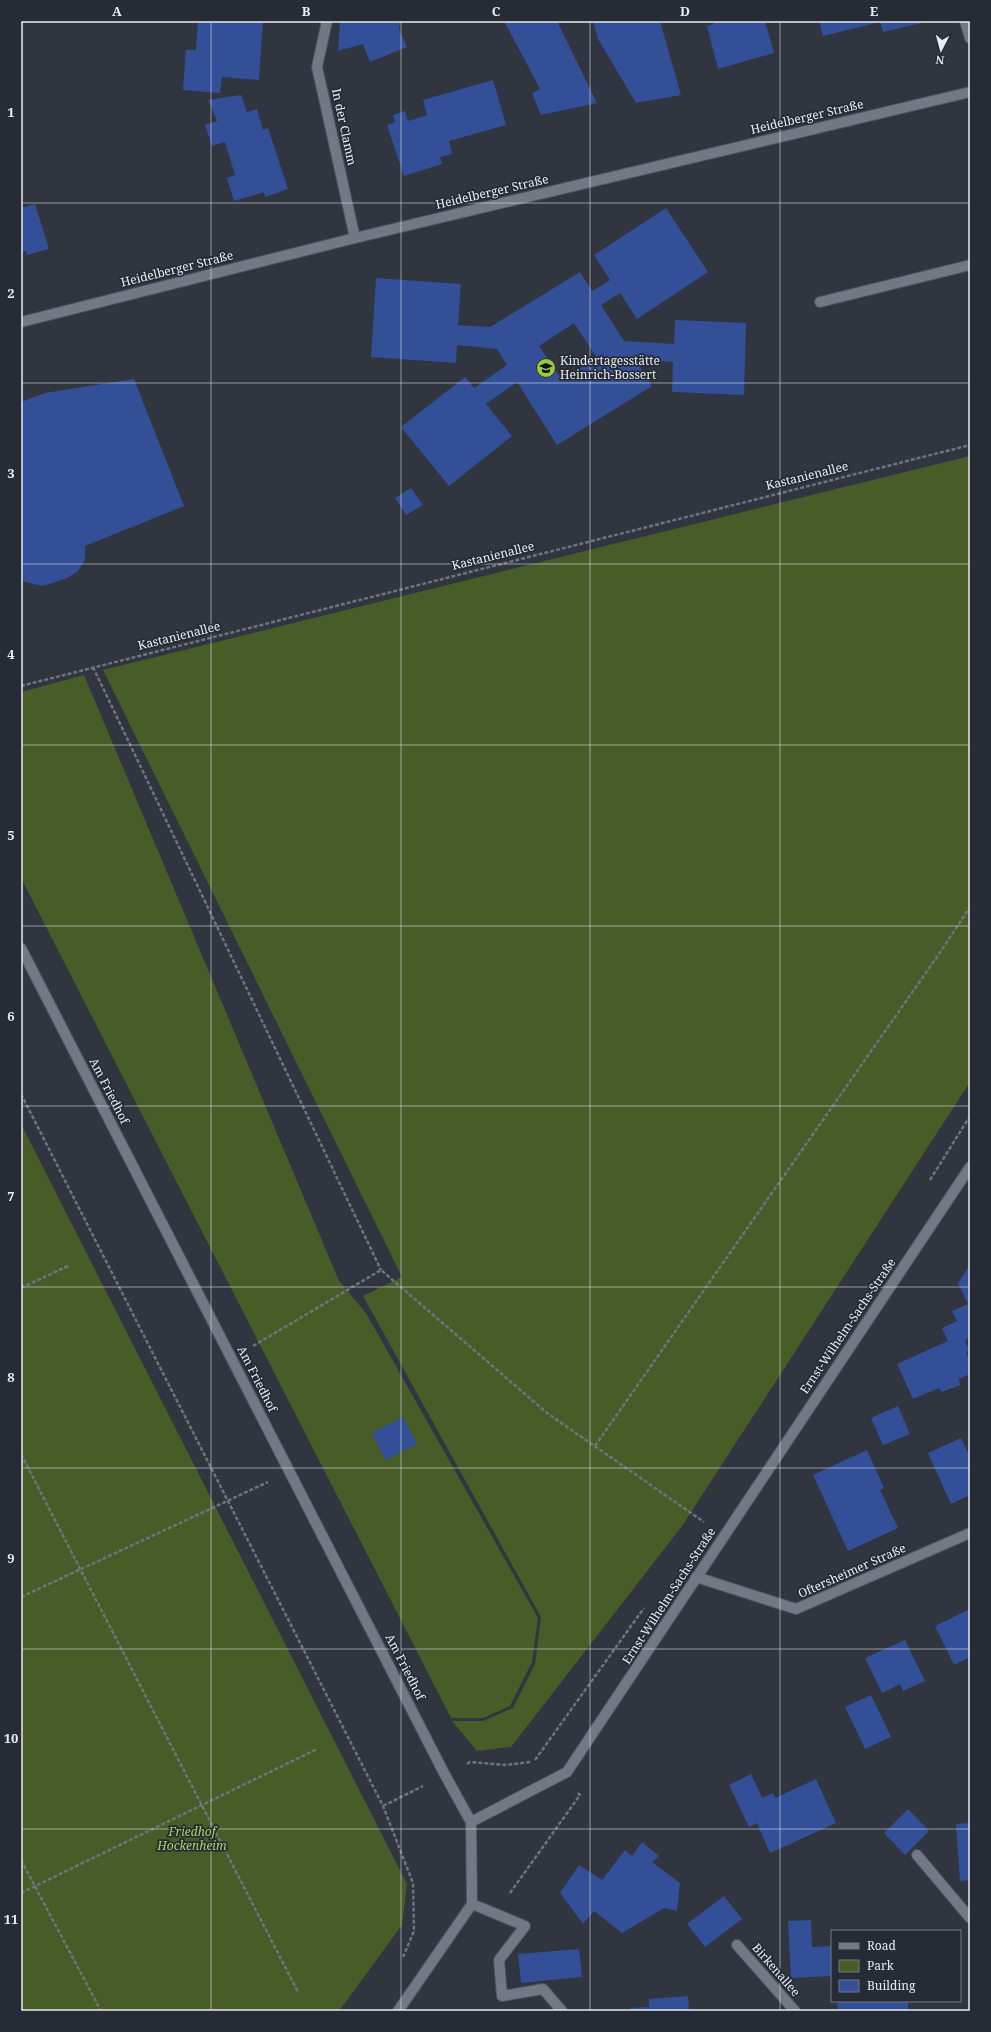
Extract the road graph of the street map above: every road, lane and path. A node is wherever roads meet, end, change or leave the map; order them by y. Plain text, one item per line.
1 (327, 21) edge
2 (964, 21) edge
3 (970, 38) edge
4 (970, 92) edge
5 (355, 238) junction
6 (970, 265) edge
7 (820, 302) dead end
8 (21, 322) edge
9 (970, 444) edge
10 (93, 667) junction
11 (21, 686) edge
12 (970, 907) edge
13 (21, 948) edge
14 (21, 1094) edge
15 (970, 1116) edge
16 (970, 1167) edge
17 (927, 1184) dead end
18 (68, 1266) dead end
19 (381, 1270) junction
20 (21, 1288) edge
21 (232, 1359) junction
22 (595, 1446) junction
23 (21, 1454) edge
24 (290, 1471) junction
25 (228, 1502) junction
26 (706, 1523) dead end
27 (970, 1533) edge
28 (80, 1568) junction
29 (696, 1577) junction
30 (21, 1597) edge
31 (645, 1607) dead end
32 (317, 1748) dead end
33 (567, 1772) junction
34 (445, 1775) junction
35 (202, 1805) junction
36 (383, 1806) junction
37 (471, 1822) junction
38 (917, 1855) dead end
39 (21, 1860) edge
40 (35, 1887) junction
41 (21, 1893) edge
42 (472, 1904) junction
43 (970, 1918) edge
44 (737, 1946) dead end
45 (403, 1959) dead end
46 (298, 1992) dead end
47 (101, 2011) edge
48 (398, 2011) edge
49 (562, 2011) edge
50 (795, 2011) edge

1 - 5 street, In der Clamm
2 - 3 street
4 - 5 street, Heidelberger Straße
5 - 8 street, Heidelberger Straße
6 - 7 street
9 - 10 path, Kastanienallee
10 - 11 path, Kastanienallee
10 - 19 path
12 - 22 path
13 - 21 street, Am Friedhof
14 - 25 path
15 - 17 path
16 - 29 street, Ernst-Wilhelm-Sachs-Straße
18 - 20 path
19 - 21 path
19 - 22 path
21 - 24 street, Am Friedhof
22 - 26 path
23 - 28 path
24 - 25 path
24 - 34 street, Am Friedhof
25 - 28 path
25 - 36 path
27 - 29 street, Oftersheimer Straße
28 - 30 path
28 - 35 path
29 - 33 street, Ernst-Wilhelm-Sachs-Straße
31 - 34 path
32 - 35 path
33 - 37 street, Ernst-Wilhelm-Sachs-Straße
33 - 42 path
34 - 36 path
34 - 37 street, Am Friedhof
35 - 40 path
35 - 46 path
36 - 45 path
37 - 42 street
38 - 43 street
39 - 40 path
40 - 41 path
40 - 47 path
42 - 48 street
42 - 49 street
44 - 50 street, Birkenallee

